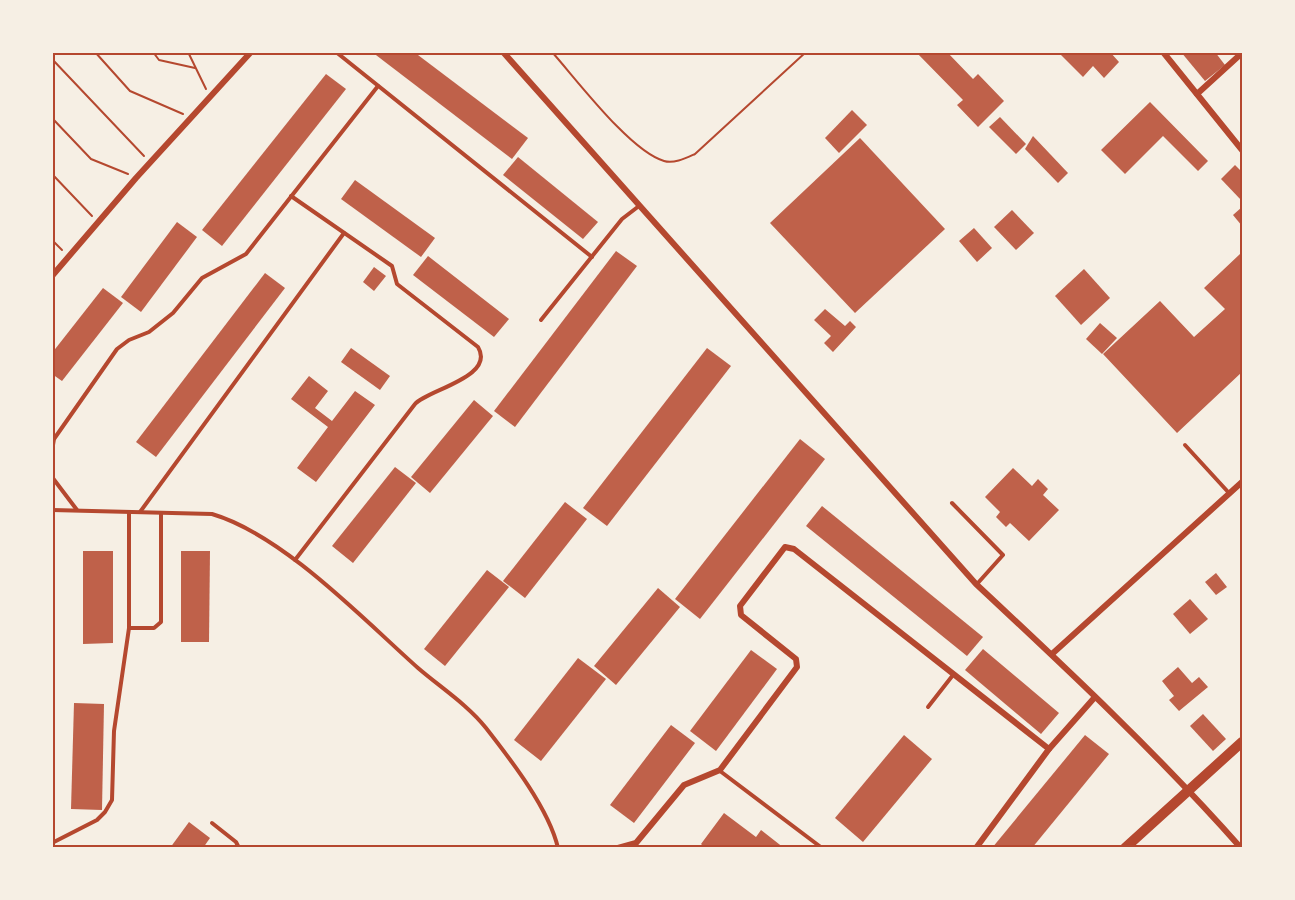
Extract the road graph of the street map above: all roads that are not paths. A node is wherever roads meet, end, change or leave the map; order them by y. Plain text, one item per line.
1 (251, 52) edge
2 (336, 52) edge
3 (503, 52) edge
4 (1163, 52) edge
5 (1242, 53) edge
6 (378, 86) junction
7 (1197, 94) junction
8 (1242, 150) edge
9 (291, 196) junction
10 (639, 206) junction
11 (344, 233) junction
12 (591, 257) junction
13 (52, 276) edge
14 (541, 320) dead end
15 (1185, 445) dead end
16 (52, 451) edge
17 (52, 477) edge
18 (1242, 482) edge
19 (1229, 494) junction
20 (952, 503) dead end
21 (52, 510) edge
22 (78, 510) junction
23 (129, 512) junction
24 (140, 512) junction
25 (161, 513) junction
26 (296, 560) junction
27 (976, 584) junction
28 (129, 628) junction
29 (1052, 654) junction
30 (953, 675) junction
31 (1095, 697) junction
32 (928, 707) dead end
33 (1242, 742) edge
34 (1049, 749) junction
35 (720, 770) junction
36 (1188, 788) junction
37 (212, 823) dead end
38 (52, 843) edge
39 (239, 848) edge
40 (558, 848) edge
41 (580, 848) edge
42 (605, 848) edge
43 (618, 848) edge
44 (822, 848) edge
45 (976, 848) edge
46 (1125, 848) edge
47 (1241, 848) edge

1 - 13 street
2 - 6 lane
3 - 10 street
4 - 7 street
5 - 7 street
6 - 9 lane
6 - 12 lane
7 - 8 street
9 - 11 lane
9 - 16 lane
10 - 12 lane
10 - 27 street
11 - 24 lane
11 - 26 lane
12 - 14 lane
15 - 19 lane
17 - 22 lane
18 - 19 street
19 - 29 street
20 - 27 lane
21 - 22 lane
22 - 23 lane
23 - 24 lane
23 - 28 lane
24 - 25 lane
25 - 26 lane
25 - 28 lane
26 - 40 lane
27 - 29 street
28 - 38 lane
29 - 31 street
30 - 32 lane
30 - 34 street
30 - 35 street
31 - 34 street
31 - 36 street
33 - 36 street
34 - 45 street
35 - 43 street
35 - 44 lane
36 - 46 street
36 - 47 street
37 - 39 lane
41 - 42 street

